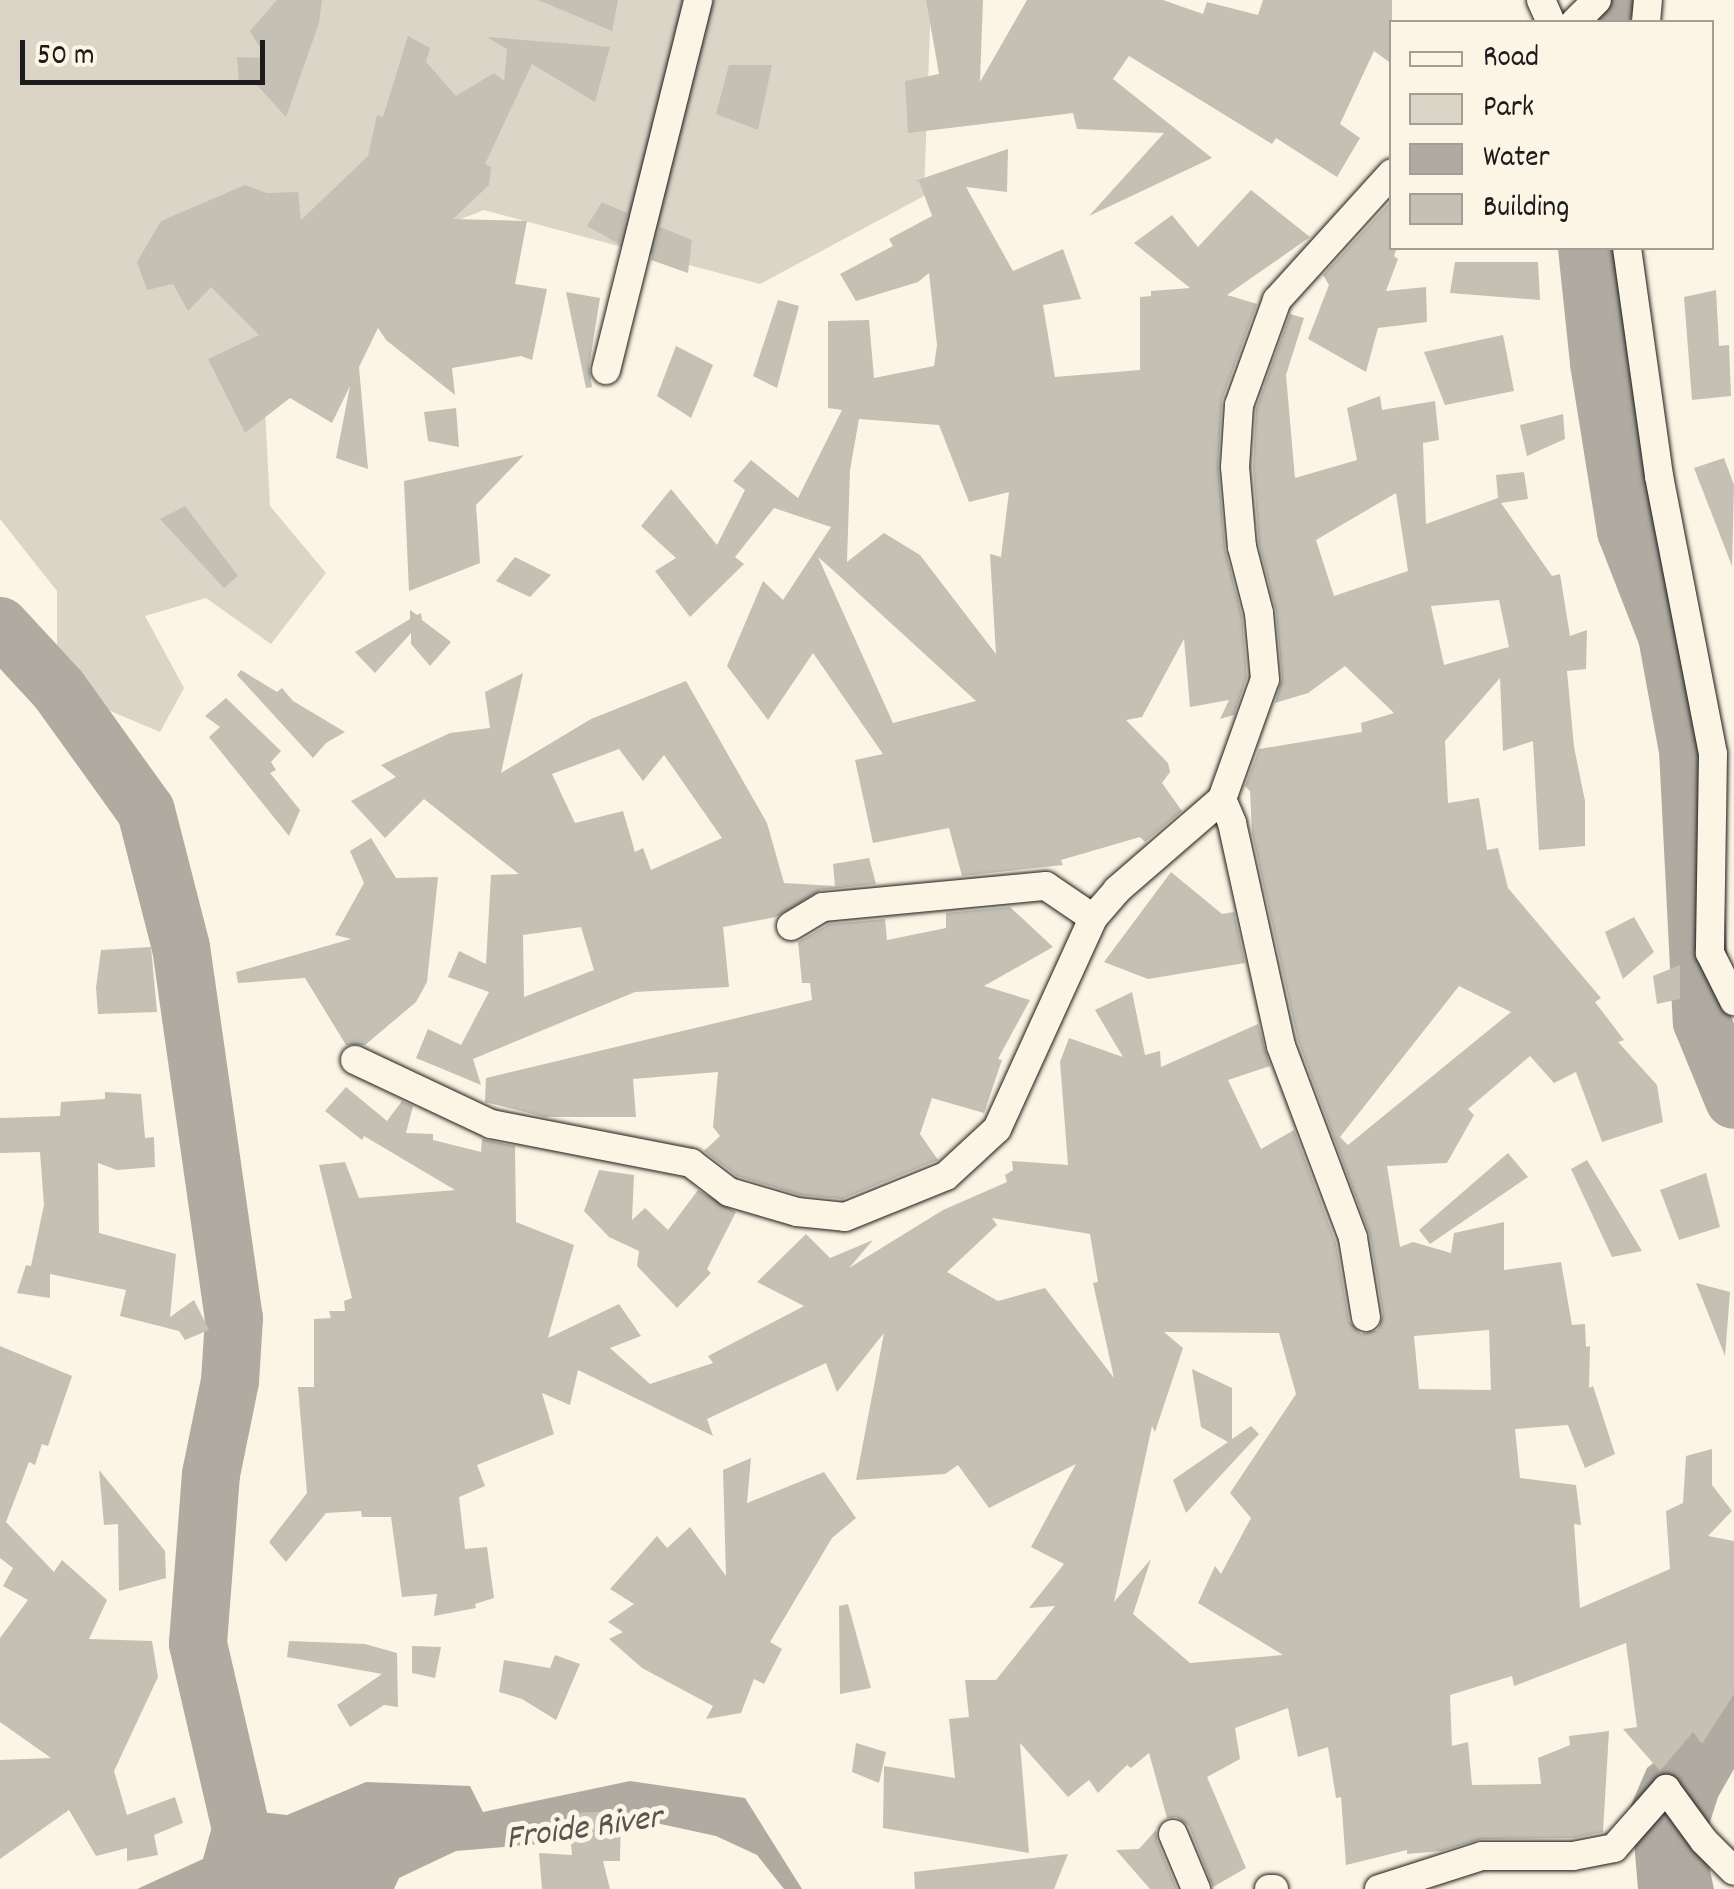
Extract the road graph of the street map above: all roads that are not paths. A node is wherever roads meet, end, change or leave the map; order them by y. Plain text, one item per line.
1 (698, 0) edge
2 (1597, 0) edge
3 (1577, 20) edge
4 (1389, 176) edge
5 (1627, 250) edge
6 (606, 370) dead end
7 (1222, 799) junction
8 (1093, 918) junction
9 (791, 926) dead end
10 (1734, 1002) edge
11 (354, 1060) dead end
12 (1366, 1316) dead end
13 (1173, 1834) dead end
14 (1734, 1871) edge
15 (1196, 1889) edge
16 (1378, 1889) edge

1 - 6 street
2 - 3 street
4 - 7 street
5 - 10 street
7 - 8 street
7 - 12 street
8 - 9 street
8 - 11 street
13 - 15 street
14 - 16 street

